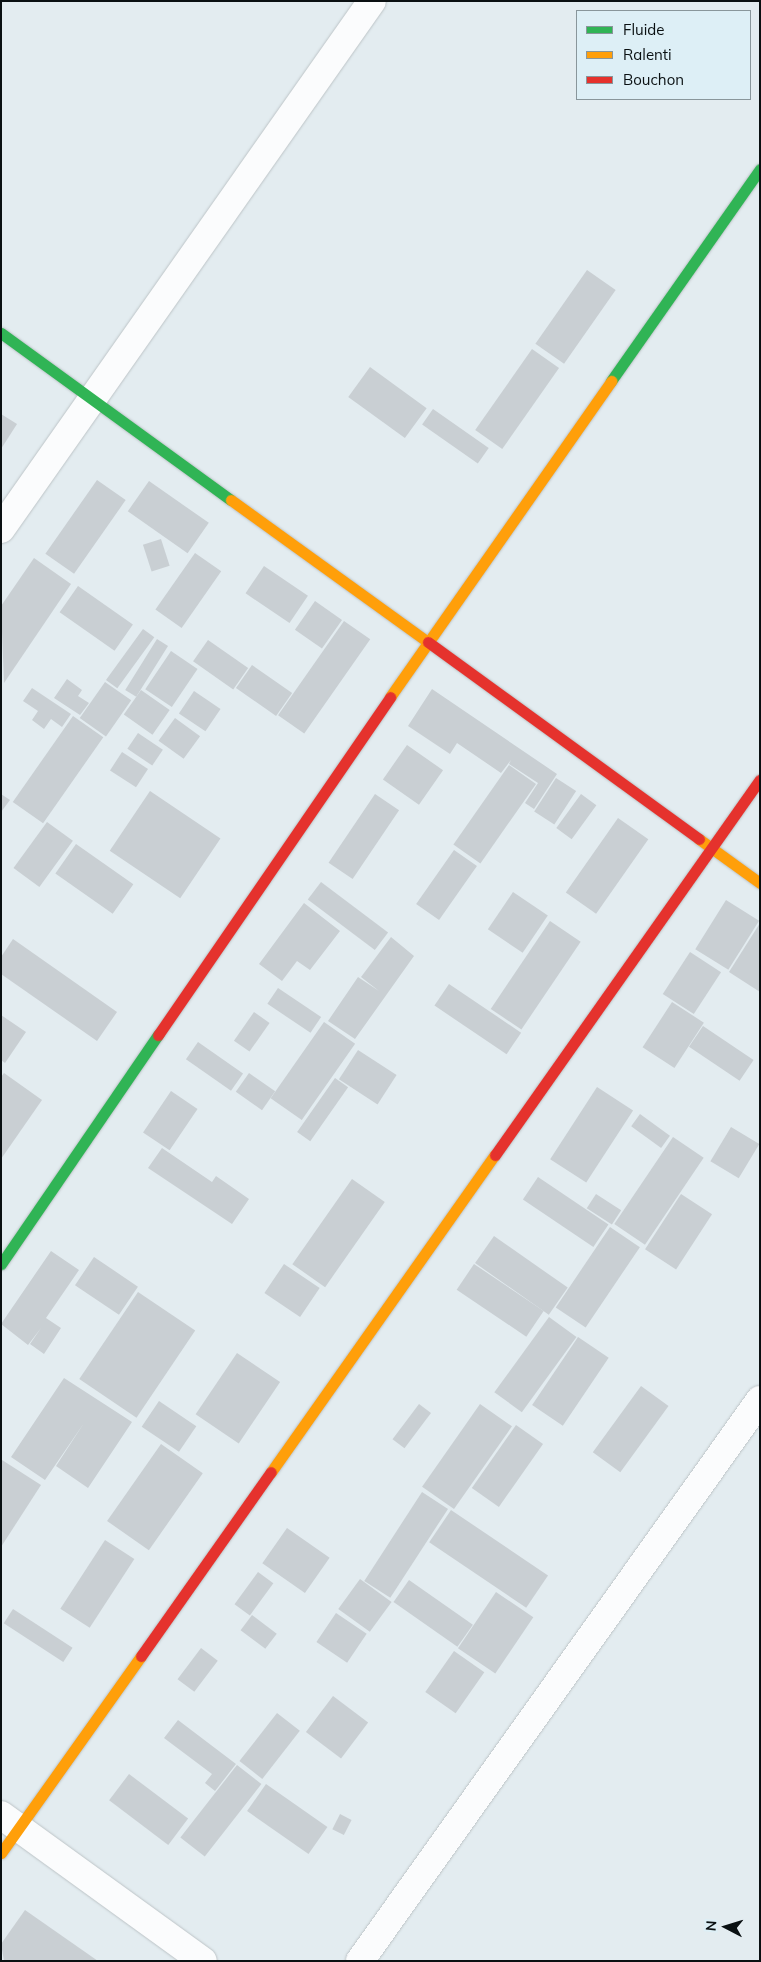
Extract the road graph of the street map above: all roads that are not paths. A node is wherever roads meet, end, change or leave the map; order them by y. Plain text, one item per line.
1 (372, 1) edge
2 (760, 169) edge
3 (1, 333) edge
4 (93, 399) junction
5 (1, 529) edge
6 (426, 644) junction
7 (760, 780) edge
8 (712, 849) junction
9 (760, 883) edge
10 (1, 1264) edge
11 (760, 1400) edge
12 (10, 1821) edge
13 (1, 1853) edge
14 (203, 1961) edge
15 (360, 1961) edge

1 - 4 street
2 - 6 street
3 - 4 street
4 - 5 street
4 - 6 street
6 - 8 street
6 - 10 street
7 - 8 street
8 - 9 street
8 - 12 street
11 - 15 street
12 - 13 street
12 - 14 street

